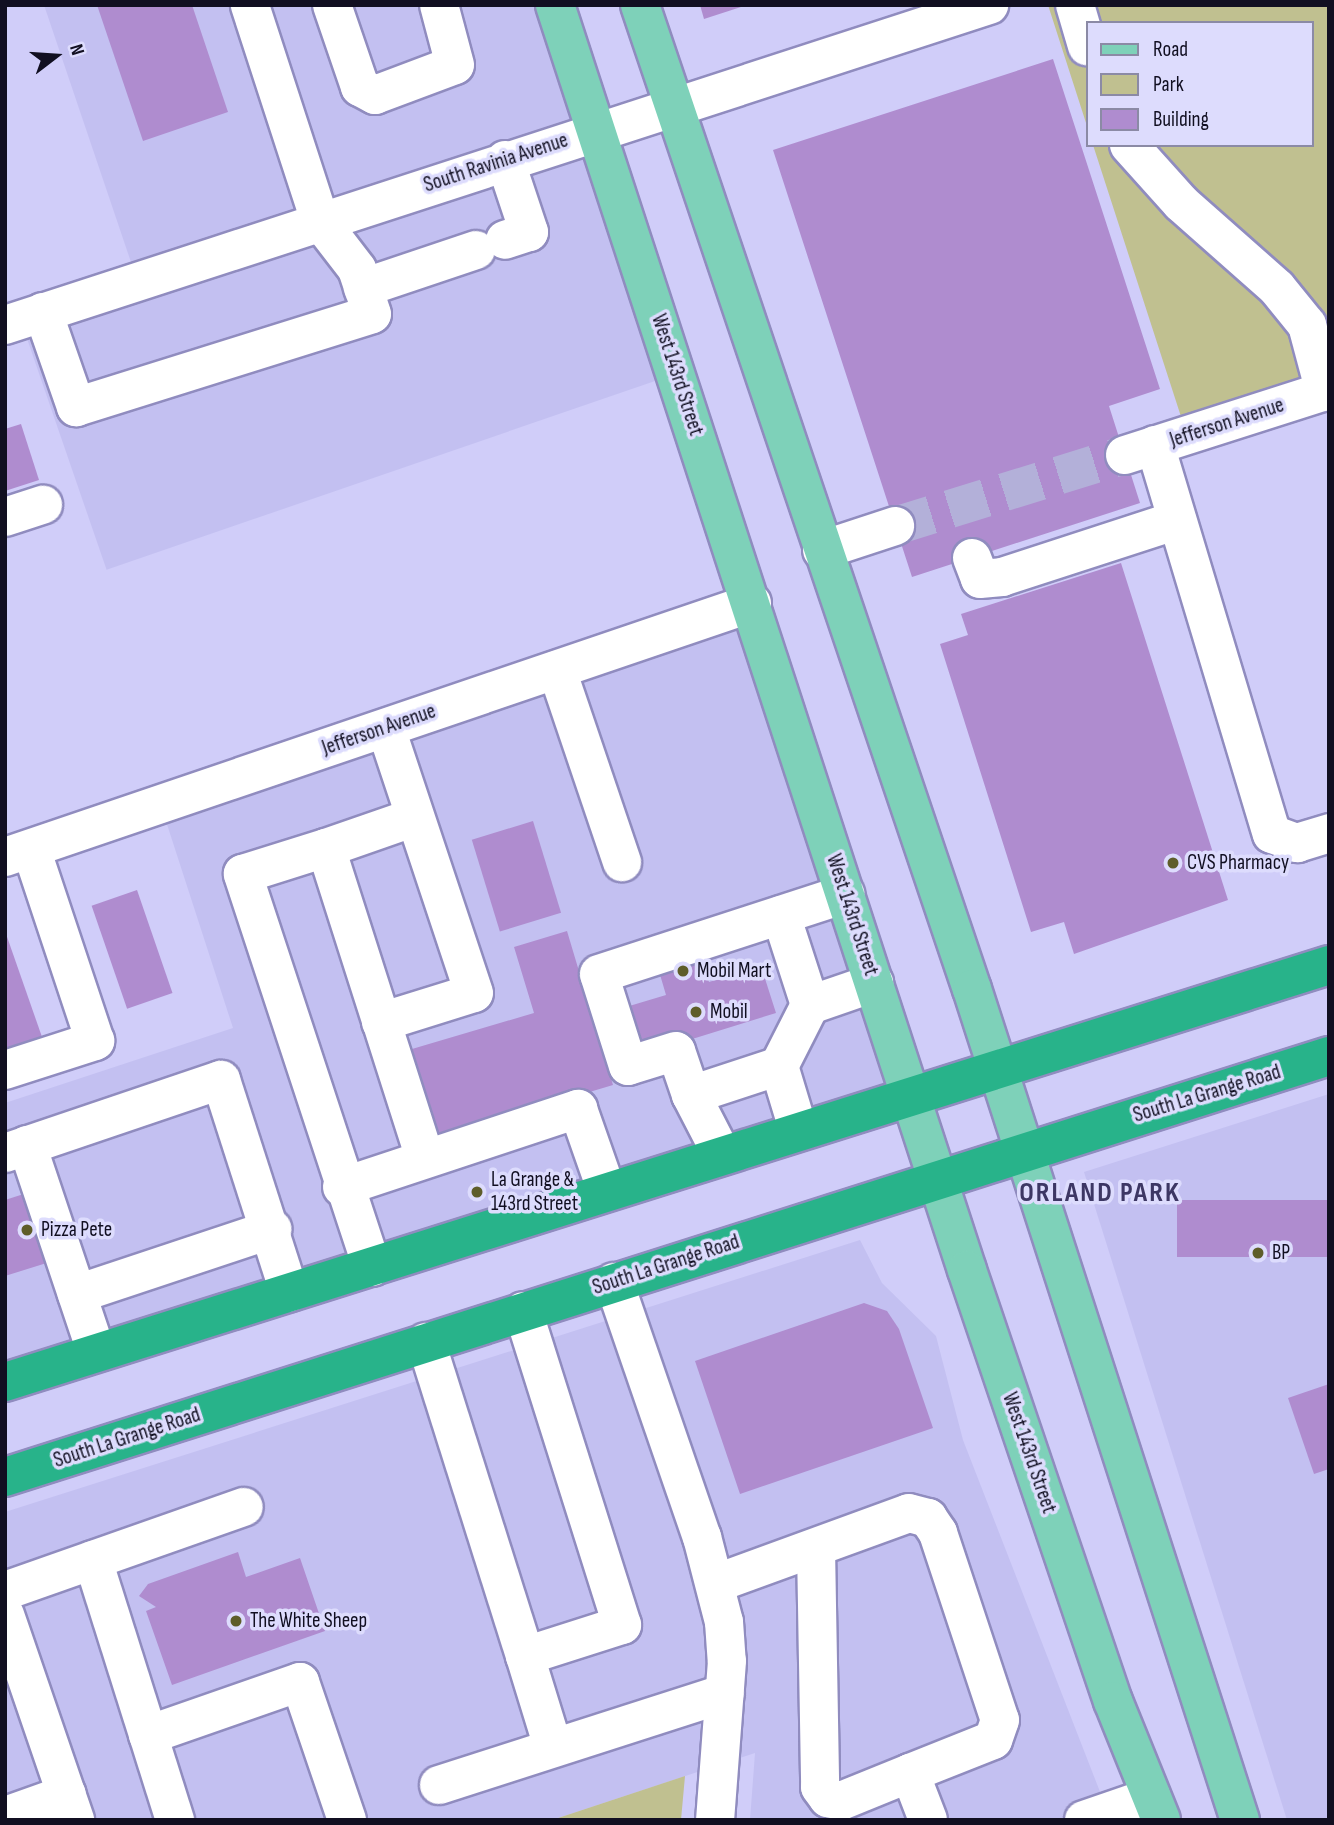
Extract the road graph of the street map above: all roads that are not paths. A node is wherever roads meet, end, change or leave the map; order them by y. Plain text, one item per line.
1 (250, 5) edge
2 (332, 5) edge
3 (439, 5) edge
4 (555, 5) edge
5 (640, 5) edge
6 (989, 5) edge
7 (1075, 5) edge
8 (1086, 43) edge
9 (673, 106) junction
10 (595, 130) junction
11 (1131, 147) edge
12 (505, 160) junction
13 (320, 221) junction
14 (363, 288) junction
15 (43, 312) junction
16 (5, 325) edge
17 (1327, 391) edge
18 (43, 506) dead end
19 (5, 517) edge
20 (1177, 520) junction
21 (895, 526) tunnel mouth
22 (822, 550) junction
23 (972, 558) dead end
24 (752, 603) junction
25 (557, 670) junction
26 (386, 728) junction
27 (415, 817) junction
28 (1329, 833) edge
29 (326, 848) junction
30 (18, 853) edge
31 (622, 862) dead end
32 (845, 894) junction
33 (781, 915) junction
34 (1329, 965) edge
35 (874, 984) junction
36 (810, 1005) junction
37 (381, 1022) junction
38 (1329, 1056) edge
39 (779, 1066) junction
40 (5, 1070) edge
41 (998, 1070) junction
42 (691, 1095) junction
43 (912, 1096) junction
44 (798, 1129) junction
45 (16, 1149) edge
46 (1023, 1151) junction
47 (721, 1153) junction
48 (425, 1158) junction
49 (939, 1177) junction
50 (342, 1186) junction
51 (606, 1189) junction
52 (271, 1228) junction
53 (372, 1267) junction
54 (614, 1282) junction
55 (289, 1292) junction
56 (78, 1294) junction
57 (523, 1311) junction
58 (426, 1342) junction
59 (96, 1351) junction
60 (5, 1382) edge
61 (5, 1477) edge
62 (244, 1507) dead end
63 (816, 1548) junction
64 (93, 1560) junction
65 (716, 1583) junction
66 (5, 1591) edge
67 (5, 1615) edge
68 (525, 1656) junction
69 (725, 1693) junction
70 (148, 1735) junction
71 (553, 1747) junction
72 (910, 1773) junction
73 (439, 1785) dead end
74 (71, 1807) edge
75 (1156, 1808) edge
76 (14, 1813) dead end
77 (175, 1820) edge
78 (347, 1820) edge
79 (715, 1820) edge
80 (928, 1820) edge
81 (1084, 1820) edge
82 (1240, 1820) edge

1 - 13 street
2 - 3 street
4 - 10 main road, West 143rd Street
5 - 9 main road
6 - 9 street, South Ravinia Avenue
7 - 8 street
9 - 10 street, South Ravinia Avenue
9 - 22 main road
10 - 12 street, South Ravinia Avenue
10 - 24 main road, West 143rd Street
11 - 17 street
12 - 13 street, South Ravinia Avenue
12 - 14 street
13 - 14 street
13 - 15 street, South Ravinia Avenue
14 - 15 street
15 - 16 street, South Ravinia Avenue
17 - 20 street, Jefferson Avenue
18 - 19 street
20 - 23 street
20 - 28 street
21 - 22 street
22 - 41 main road
24 - 25 street, Jefferson Avenue
24 - 32 main road, West 143rd Street
25 - 26 street, Jefferson Avenue
25 - 31 street
26 - 27 street
26 - 30 street, Jefferson Avenue
27 - 29 street
27 - 37 street
29 - 37 street
29 - 50 street
30 - 40 street
32 - 33 street
32 - 35 main road, West 143rd Street
33 - 36 street
33 - 42 street
34 - 41 highway
35 - 36 street
35 - 43 main road, West 143rd Street
36 - 39 street
37 - 48 street
38 - 46 highway, South La Grange Road
39 - 42 street
39 - 44 street
41 - 43 highway
41 - 46 main road
42 - 47 street
43 - 44 highway
43 - 49 main road, West 143rd Street
44 - 47 highway
45 - 52 street
45 - 56 street
46 - 49 highway, South La Grange Road
46 - 82 main road
47 - 51 highway
48 - 50 street
48 - 51 street
49 - 54 highway, South La Grange Road
49 - 75 main road, West 143rd Street
50 - 53 street
51 - 53 highway
52 - 55 street
52 - 56 street
53 - 55 highway
54 - 57 highway, South La Grange Road
54 - 65 street
55 - 59 highway
56 - 59 street
57 - 58 highway, South La Grange Road
57 - 68 street
58 - 61 highway, South La Grange Road
58 - 68 street
59 - 60 highway
62 - 64 street
63 - 65 street
63 - 72 street
63 - 72 street
64 - 66 street
64 - 70 street
65 - 69 street
67 - 74 street
68 - 71 street
69 - 71 street
69 - 79 street
70 - 77 street
70 - 78 street
71 - 73 street
72 - 80 street
74 - 76 street
75 - 81 street

